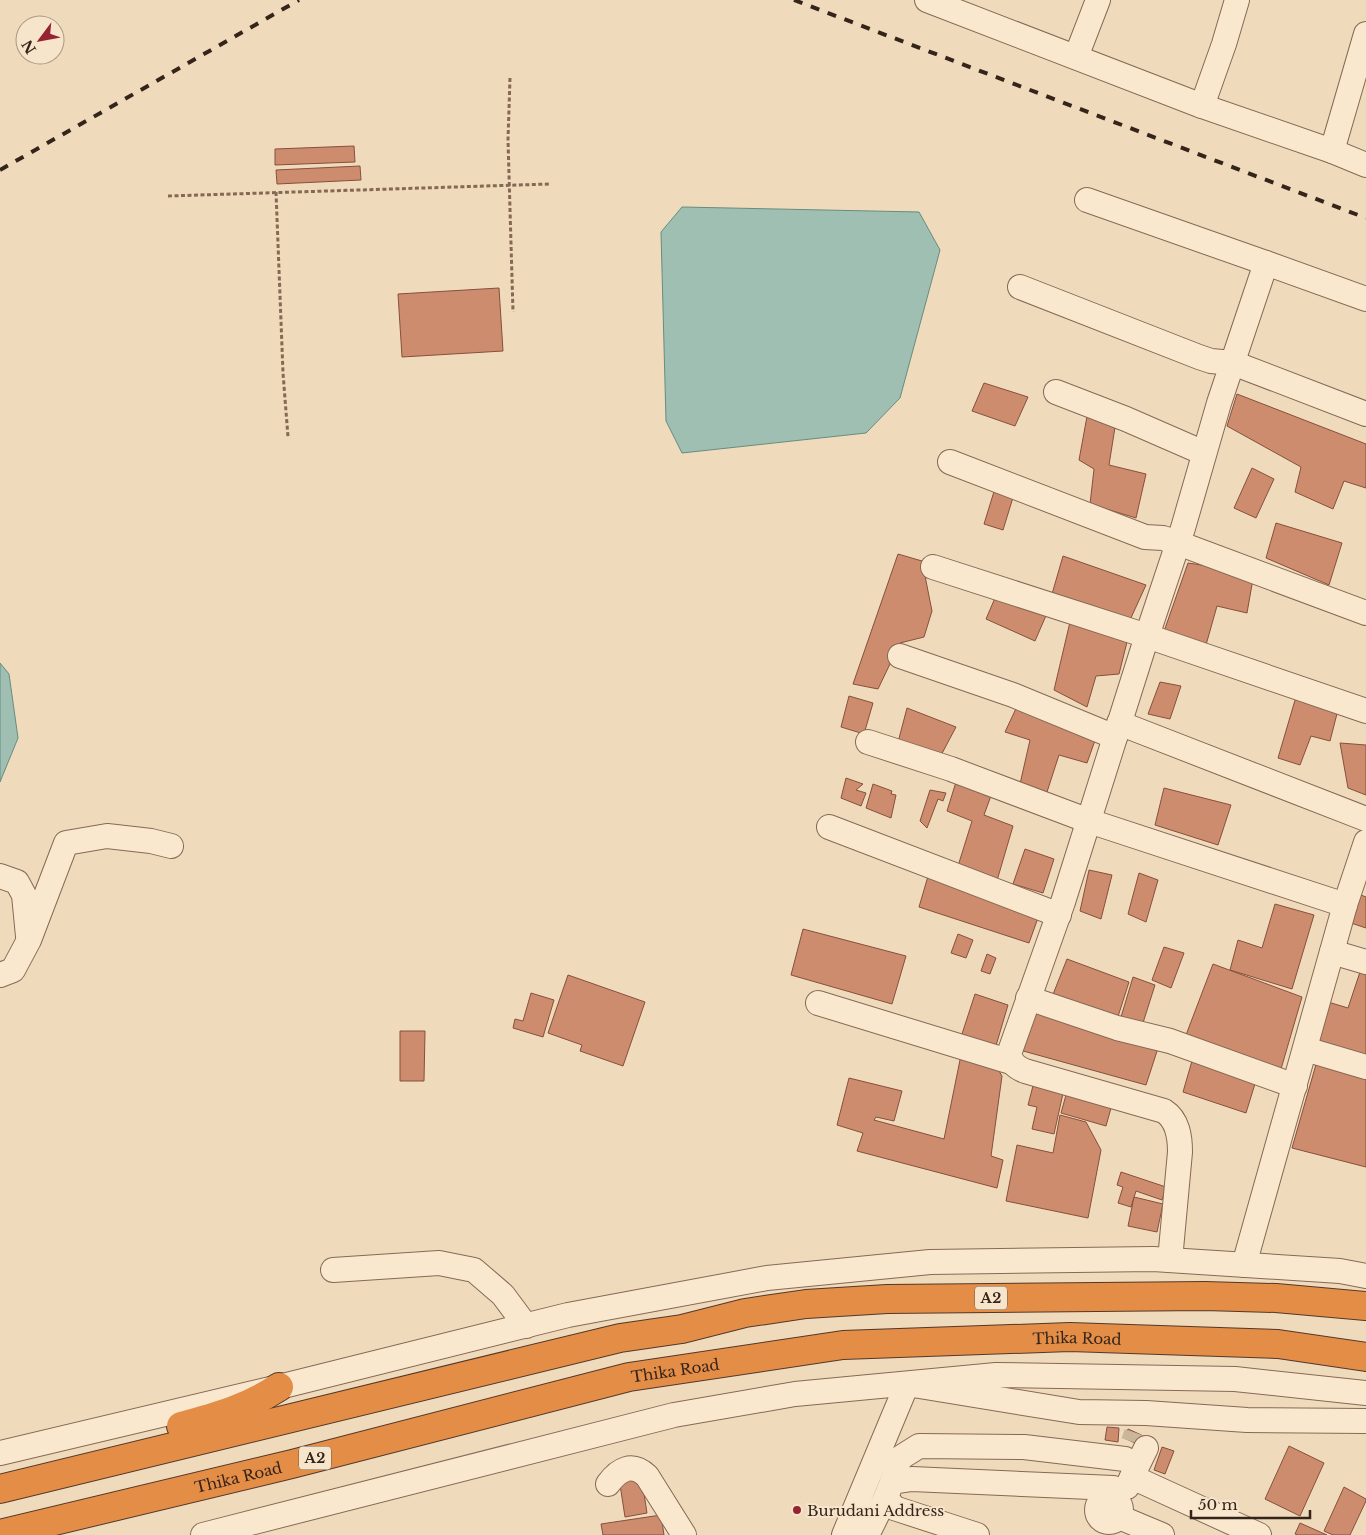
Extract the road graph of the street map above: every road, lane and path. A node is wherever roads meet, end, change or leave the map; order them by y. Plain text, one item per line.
1 (927, 0) edge
2 (1098, 0) edge
3 (1237, 0) edge
4 (952, 5) edge
5 (1366, 34) edge
6 (1076, 57) junction
7 (510, 78) dead end
8 (1202, 106) junction
9 (1332, 151) junction
10 (1366, 166) edge
11 (550, 184) dead end
12 (509, 185) junction
13 (276, 192) junction
14 (168, 196) dead end
15 (1087, 200) dead end
16 (1266, 263) junction
17 (1020, 287) dead end
18 (1366, 299) edge
19 (513, 312) dead end
20 (1233, 362) junction
21 (1056, 392) dead end
22 (1366, 414) edge
23 (288, 437) dead end
24 (1204, 453) junction
25 (950, 462) dead end
26 (1178, 543) junction
27 (933, 567) dead end
28 (1366, 613) edge
29 (1147, 636) junction
30 (900, 656) dead end
31 (1366, 711) edge
32 (1117, 730) junction
33 (868, 742) dead end
34 (1366, 819) edge
35 (1089, 820) junction
36 (830, 827) dead end
37 (171, 846) dead end
38 (1365, 849) edge
39 (0, 876) edge
40 (1346, 904) junction
41 (1058, 915) junction
42 (29, 940) junction
43 (1332, 952) junction
44 (1366, 962) edge
45 (0, 975) edge
46 (1028, 998) junction
47 (818, 1003) dead end
48 (1305, 1049) junction
49 (1012, 1062) junction
50 (1366, 1067) edge
51 (1295, 1086) junction
52 (1170, 1260) junction
53 (1244, 1265) junction
54 (333, 1270) dead end
55 (1366, 1276) edge
56 (1366, 1306) edge
57 (526, 1326) junction
58 (1366, 1357) edge
59 (907, 1384) junction
60 (280, 1388) junction
61 (1366, 1393) edge
62 (1366, 1421) edge
63 (0, 1453) edge
64 (116, 1461) junction
65 (1128, 1470) edge
66 (608, 1484) dead end
67 (0, 1489) edge
68 (889, 1489) junction
69 (0, 1534) edge
70 (203, 1535) edge
71 (684, 1535) edge
72 (844, 1535) edge
73 (868, 1535) edge
74 (978, 1535) edge
75 (1162, 1535) edge
76 (1259, 1535) edge

1 - 4 street
2 - 6 street
3 - 8 street
4 - 6 street
5 - 9 street
6 - 8 street
7 - 12 path
8 - 9 street
9 - 10 street
11 - 12 path
12 - 13 path
12 - 19 path
13 - 14 path
13 - 23 path
15 - 16 street
16 - 18 street
16 - 20 street
17 - 20 street
20 - 22 street
20 - 24 street
21 - 24 street
24 - 26 street
25 - 26 street
26 - 28 street
26 - 29 street
27 - 29 street
29 - 31 street
29 - 32 street
30 - 32 street
32 - 34 street
32 - 35 street
33 - 35 street
35 - 40 street
35 - 41 street
36 - 41 street
37 - 42 street
38 - 40 street
39 - 42 street
40 - 43 street
41 - 46 street
42 - 45 street
43 - 44 street
43 - 48 street
46 - 49 street
46 - 51 street
47 - 49 street
48 - 50 street
48 - 51 street
49 - 52 street
51 - 53 street
52 - 53 street
52 - 57 street
53 - 55 street
54 - 57 street
56 - 64 highway, A2
57 - 60 street
58 - 69 highway, Thika Road / A2
59 - 61 street
59 - 65 street
59 - 70 street
59 - 72 street
60 - 63 street
60 - 64 highway
62 - 65 street
64 - 67 highway, A2
65 - 68 street
65 - 68 street
65 - 75 street
65 - 76 street
66 - 71 street
68 - 73 street
68 - 74 street

